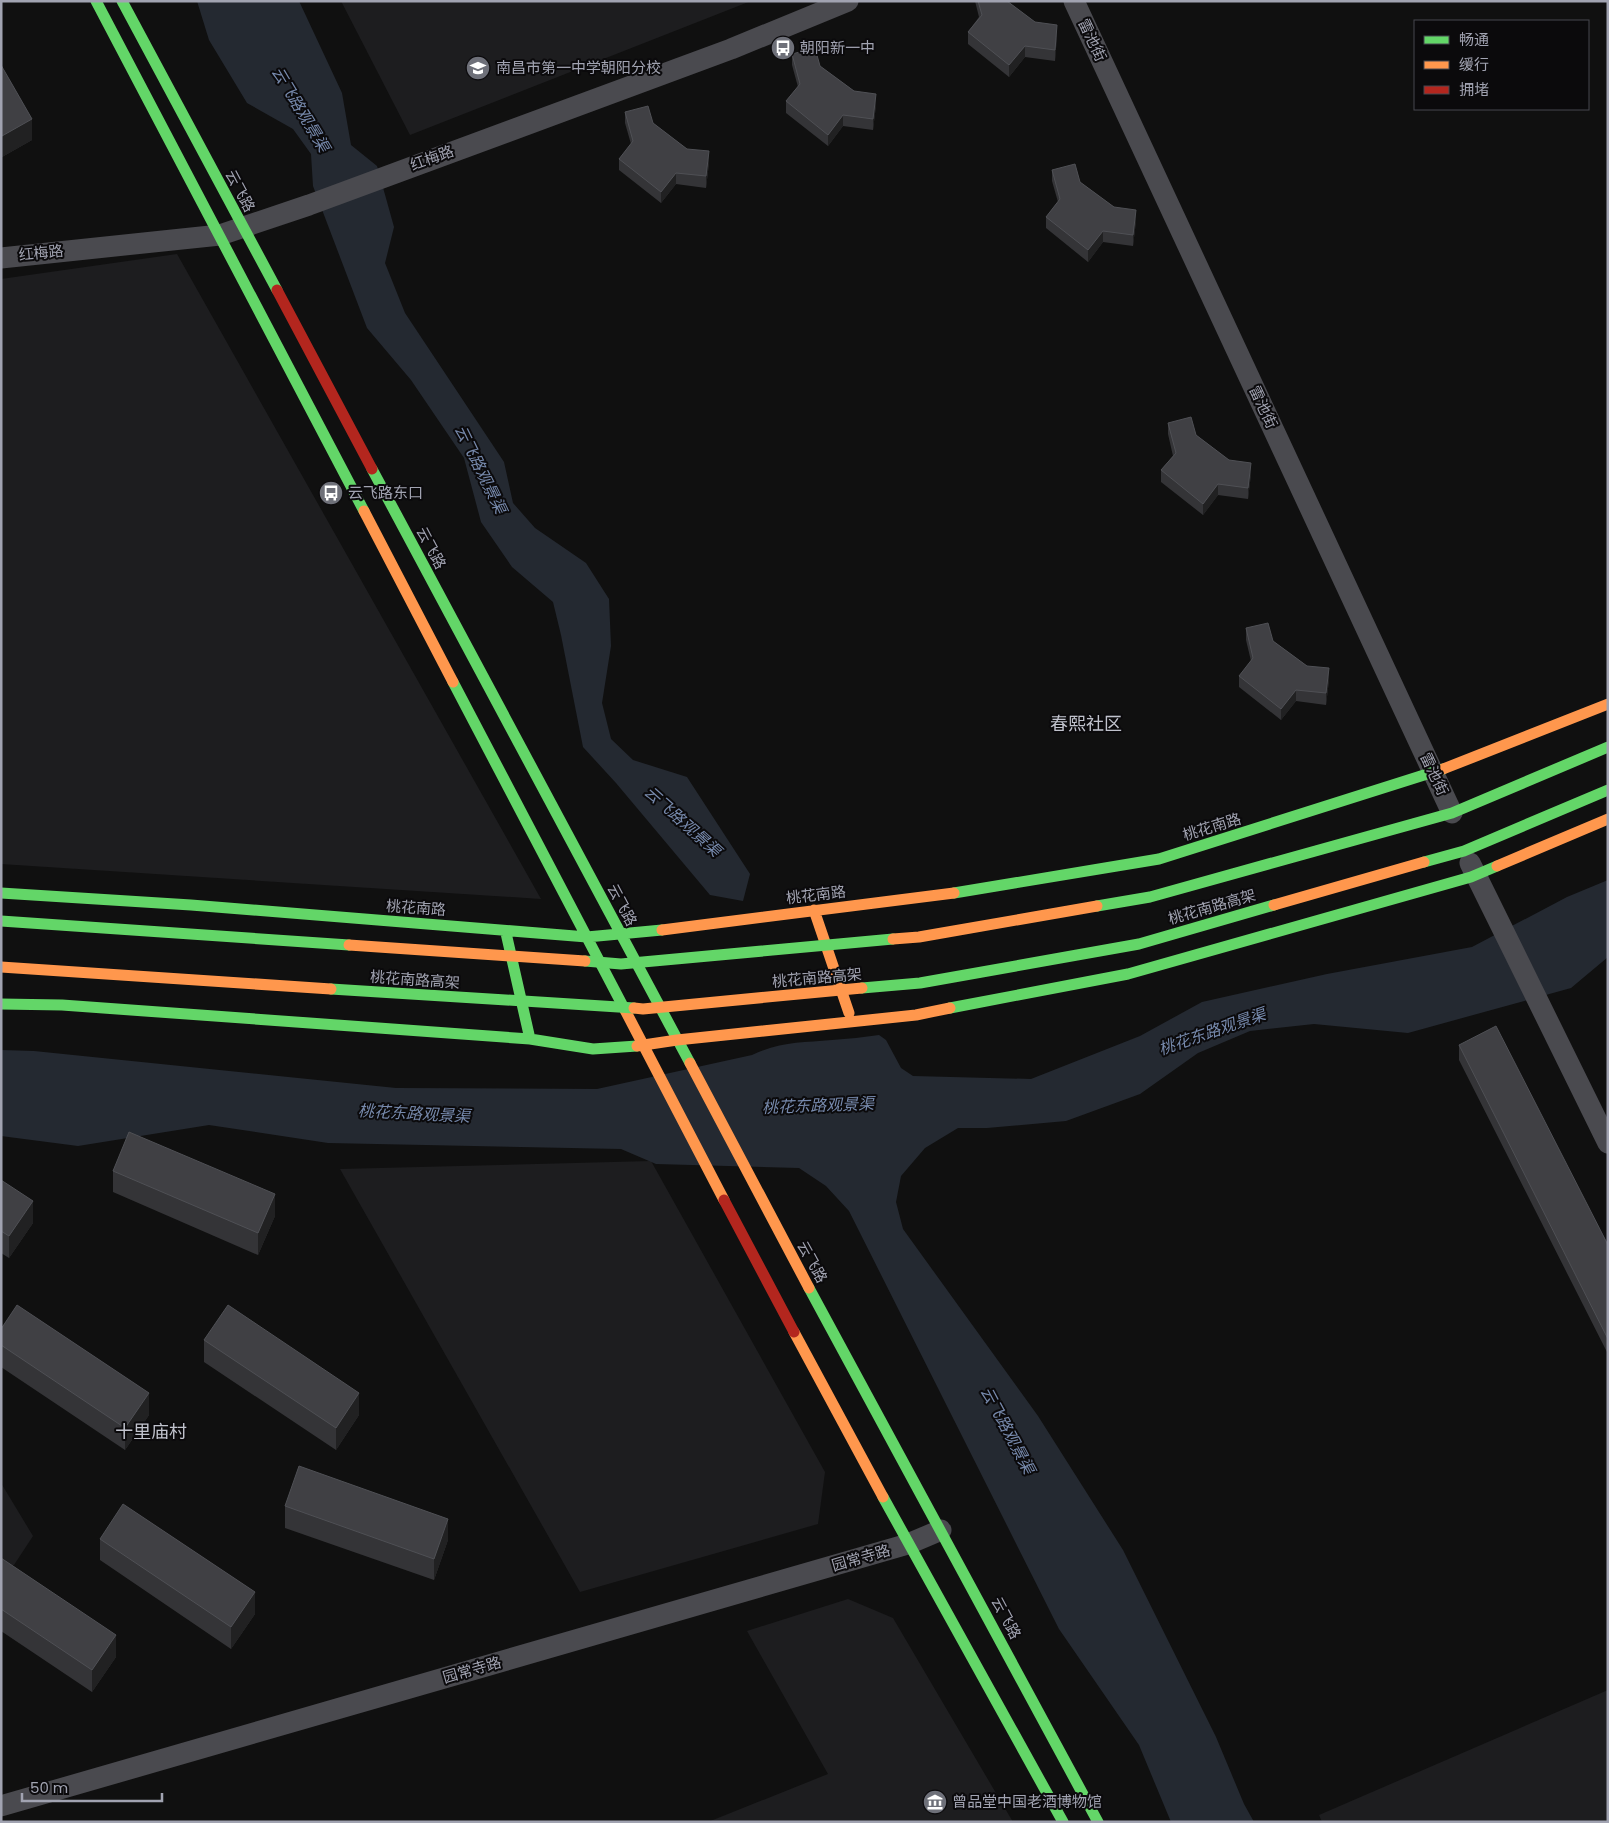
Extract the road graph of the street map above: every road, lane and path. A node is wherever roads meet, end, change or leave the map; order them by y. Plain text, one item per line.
1 (96, 1) edge
2 (122, 1) edge
3 (848, 1) edge
4 (1074, 1) edge
5 (242, 227) junction
6 (220, 235) junction
7 (1, 258) edge
8 (1608, 704) edge
9 (1608, 747) edge
10 (1433, 773) junction
11 (1608, 790) edge
12 (1452, 813) junction
13 (1608, 819) edge
14 (1464, 851) junction
15 (1476, 874) junction
16 (1, 893) edge
17 (814, 910) junction
18 (1, 921) edge
19 (506, 929) junction
20 (621, 935) junction
21 (587, 937) junction
22 (1, 967) edge
23 (1, 1004) edge
24 (852, 1022) junction
25 (530, 1039) junction
26 (678, 1040) junction
27 (644, 1045) junction
28 (1608, 1143) edge
29 (942, 1530) junction
30 (908, 1544) junction
31 (1, 1806) edge
32 (1063, 1822) edge
33 (1098, 1822) edge

1 - 6 main road
2 - 5 main road, 云飞路
3 - 5 street, 红梅路
4 - 10 street, 雷池街
5 - 6 street, 红梅路
5 - 20 main road, 云飞路
6 - 7 street, 红梅路
6 - 21 main road
8 - 10 main road, 桃花南路
9 - 12 main road, 桃花南路高架, bridge
10 - 12 street, 雷池街
10 - 17 main road, 桃花南路
11 - 14 main road, 桃花南路高架, bridge
12 - 18 main road, 桃花南路高架, bridge
13 - 15 main road
14 - 15 street
14 - 22 main road, 桃花南路高架, bridge
15 - 24 main road
15 - 28 street
16 - 19 main road, 桃花南路
17 - 20 main road, 桃花南路
17 - 24 main road
19 - 21 main road, 桃花南路
19 - 25 main road
20 - 21 main road, 桃花南路
20 - 26 main road, 云飞路
21 - 27 main road
23 - 25 main road
24 - 26 main road
25 - 27 main road
26 - 27 main road
26 - 29 main road, 云飞路
27 - 30 main road
29 - 30 street, 园常寺路
29 - 33 main road, 云飞路
30 - 31 street, 园常寺路
30 - 32 main road

